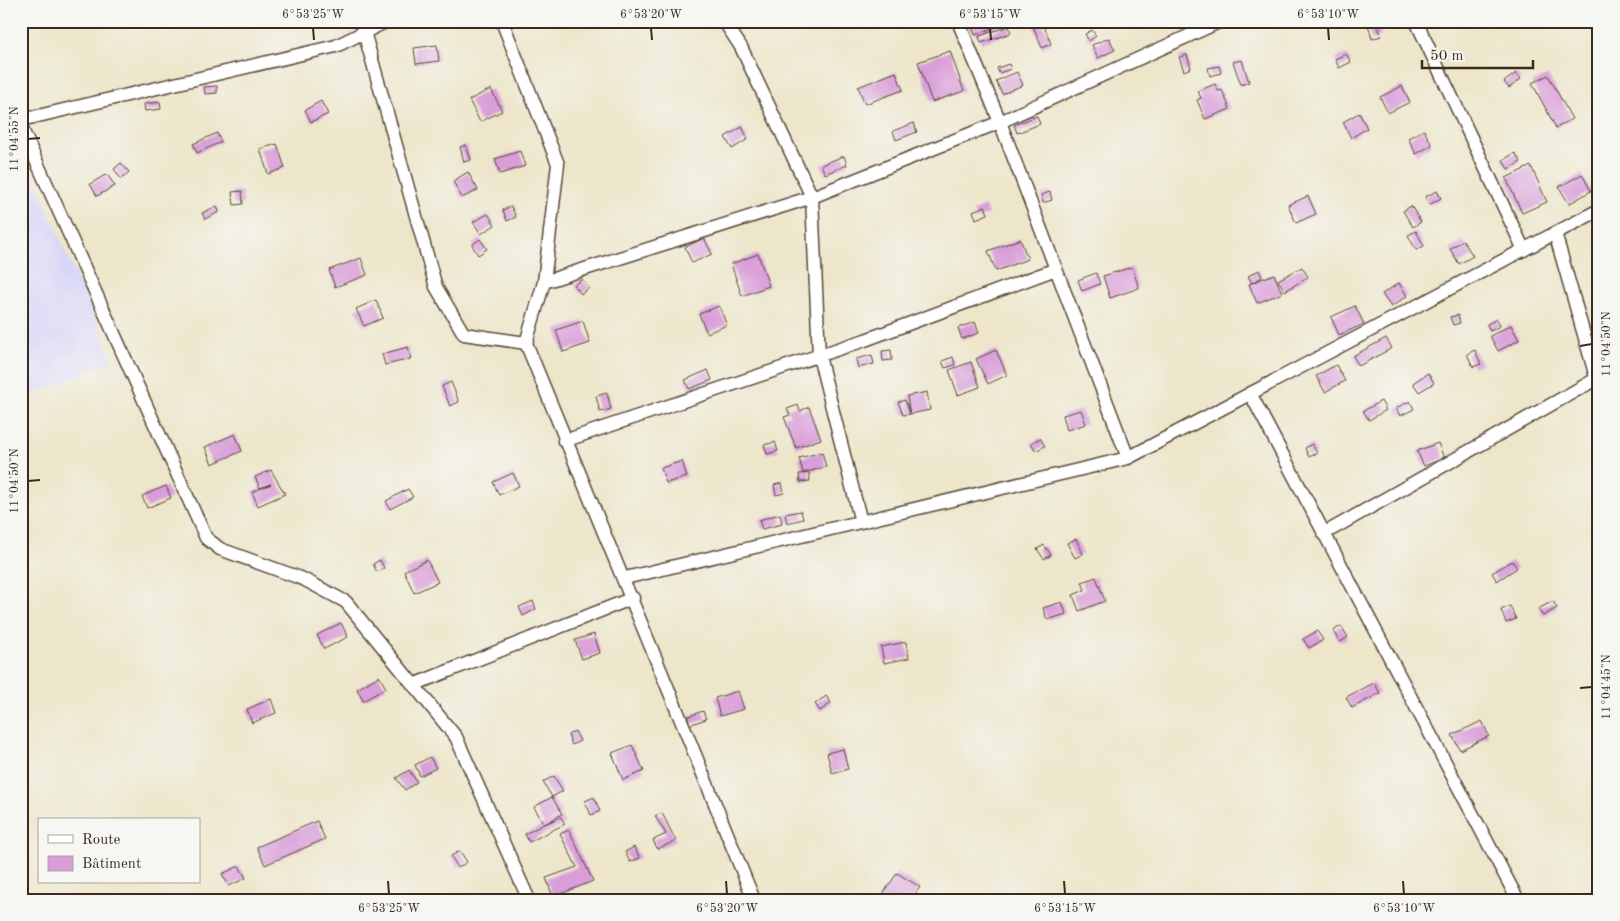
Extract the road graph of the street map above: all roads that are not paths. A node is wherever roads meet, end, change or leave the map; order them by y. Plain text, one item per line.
1 (387, 21) edge
2 (502, 21) edge
3 (724, 21) edge
4 (958, 21) edge
5 (1221, 21) edge
6 (1416, 21) edge
7 (363, 26) edge
8 (21, 120) edge
9 (1000, 122) junction
10 (21, 127) edge
11 (812, 197) junction
12 (1599, 210) edge
13 (1555, 233) junction
14 (1524, 250) junction
15 (1056, 269) junction
16 (544, 282) junction
17 (526, 343) junction
18 (819, 356) junction
19 (1598, 382) edge
20 (1250, 393) junction
21 (565, 440) junction
22 (1128, 458) junction
23 (861, 522) junction
24 (1325, 533) junction
25 (625, 578) junction
26 (633, 598) junction
27 (414, 685) junction
28 (529, 900) edge
29 (754, 900) edge
30 (1518, 900) edge

1 - 7 street
2 - 16 street
3 - 11 street
4 - 9 street
5 - 9 street
6 - 14 street
7 - 8 street
7 - 17 street
9 - 11 street
9 - 15 street
10 - 27 street
11 - 16 street
11 - 18 street
12 - 13 street
13 - 14 street
13 - 19 street
14 - 20 street
15 - 18 street
15 - 22 street
16 - 17 street
17 - 21 street
18 - 21 street
18 - 23 street
19 - 24 street
20 - 22 street
20 - 24 street
21 - 25 street
22 - 23 street
23 - 25 street
24 - 30 street
25 - 26 street
26 - 27 street
26 - 29 street
27 - 28 street

